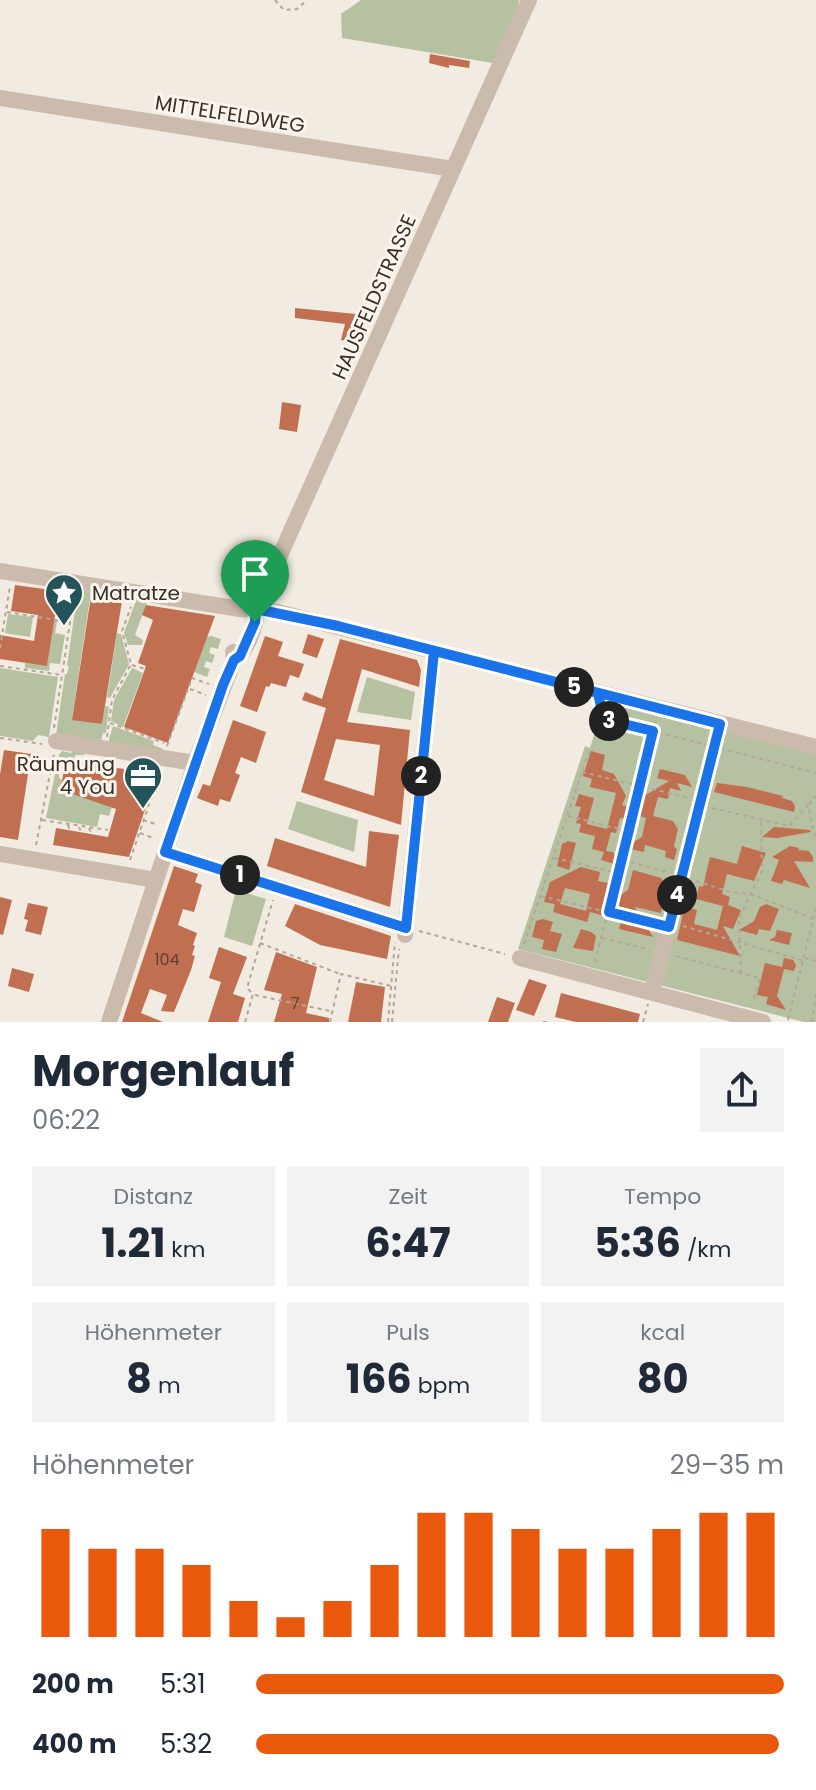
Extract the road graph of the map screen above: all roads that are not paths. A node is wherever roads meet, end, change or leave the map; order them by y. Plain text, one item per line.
1 (529, 0) edge
2 (0, 98) edge
3 (453, 169) junction
4 (6, 572) edge
5 (256, 610) junction
6 (434, 651) junction
7 (56, 744) road end
8 (816, 747) edge
9 (195, 763) junction
10 (707, 776) road end
11 (165, 852) junction
12 (0, 854) edge
13 (156, 880) junction
14 (521, 953) road end
15 (652, 992) junction
16 (758, 1016) edge
17 (109, 1022) edge

1 - 3 street, HAUSFELDSTRASSE
2 - 3 street, MITTELFELDWEG
3 - 5 street, HAUSFELDSTRASSE
4 - 5 street
5 - 6 street
5 - 9 street, HAUSFELDSTRASSE
6 - 8 street
6 - 11 street
7 - 9 street
9 - 11 street, HAUSFELDSTRASSE
10 - 15 street
11 - 13 street, HAUSFELDSTRASSE
12 - 13 street
13 - 17 street, HAUSFELDSTRASSE
14 - 15 street
15 - 16 street

